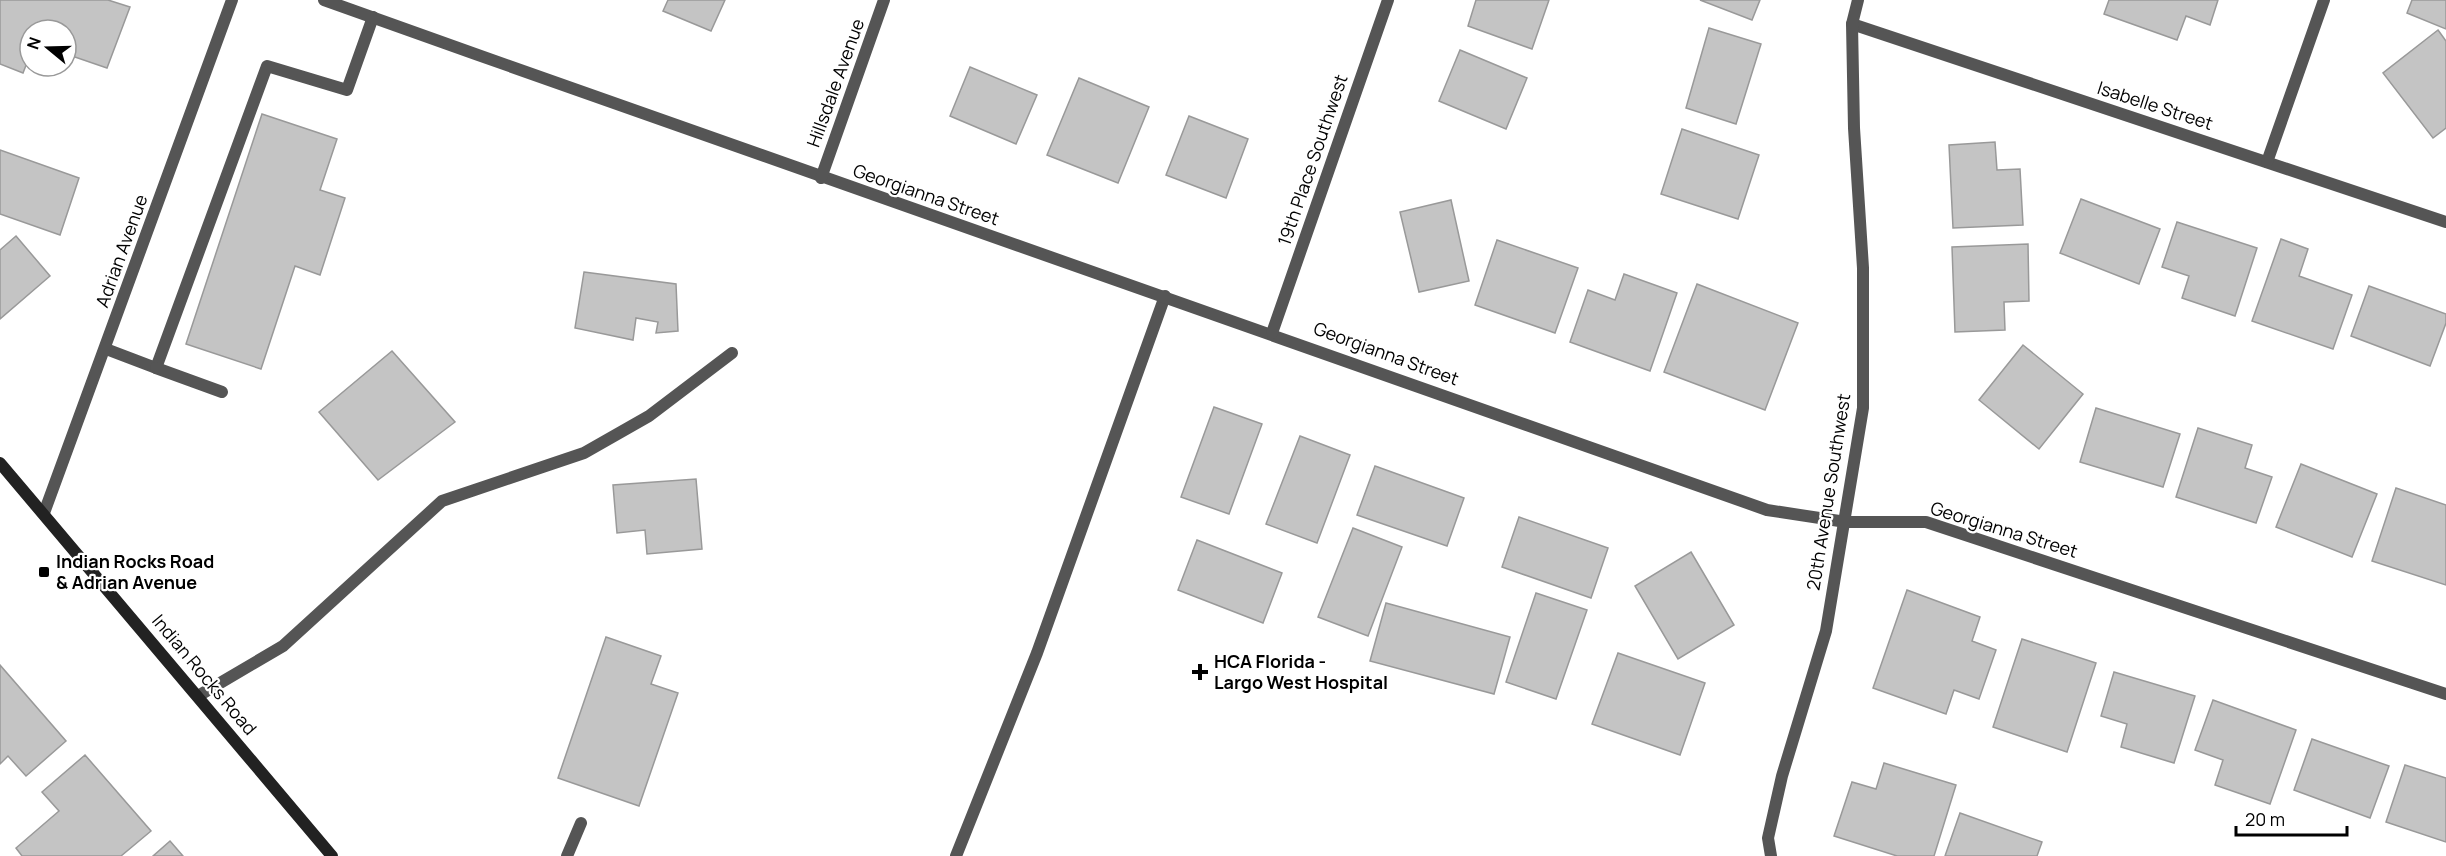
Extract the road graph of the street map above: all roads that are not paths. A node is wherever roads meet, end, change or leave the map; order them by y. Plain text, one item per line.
1 (232, 0) edge
2 (324, 0) edge
3 (884, 0) edge
4 (1388, 0) edge
5 (1858, 0) edge
6 (2324, 0) edge
7 (372, 17) junction
8 (1852, 24) junction
9 (2267, 162) junction
10 (821, 178) junction
11 (2446, 222) edge
12 (1165, 296) junction
13 (1272, 333) junction
14 (106, 349) junction
15 (732, 353) dead end
16 (156, 368) junction
17 (222, 392) dead end
18 (0, 463) edge
19 (44, 513) junction
20 (1846, 522) junction
21 (2446, 694) edge
22 (198, 696) junction
23 (581, 823) dead end
24 (332, 856) edge
25 (567, 856) edge
26 (956, 856) edge
27 (1771, 856) edge

1 - 14 street, Adrian Avenue
2 - 7 street, Georgianna Street
3 - 10 street, Hillsdale Avenue
4 - 13 street, 19th Place Southwest
5 - 8 street, 20th Avenue Southwest
6 - 9 street
7 - 10 street, Georgianna Street
7 - 16 street
8 - 9 street, Isabelle Street
8 - 20 street, 20th Avenue Southwest
9 - 11 street, Isabelle Street
10 - 12 street, Georgianna Street
12 - 13 street, Georgianna Street
12 - 26 street
13 - 20 street, Georgianna Street
14 - 16 street
14 - 19 street, Adrian Avenue
15 - 22 street
16 - 17 street
18 - 19 street, Indian Rocks Road
19 - 22 street, Indian Rocks Road
20 - 21 street, Georgianna Street
20 - 27 street, 20th Avenue Southwest
22 - 24 street, Indian Rocks Road
23 - 25 street

